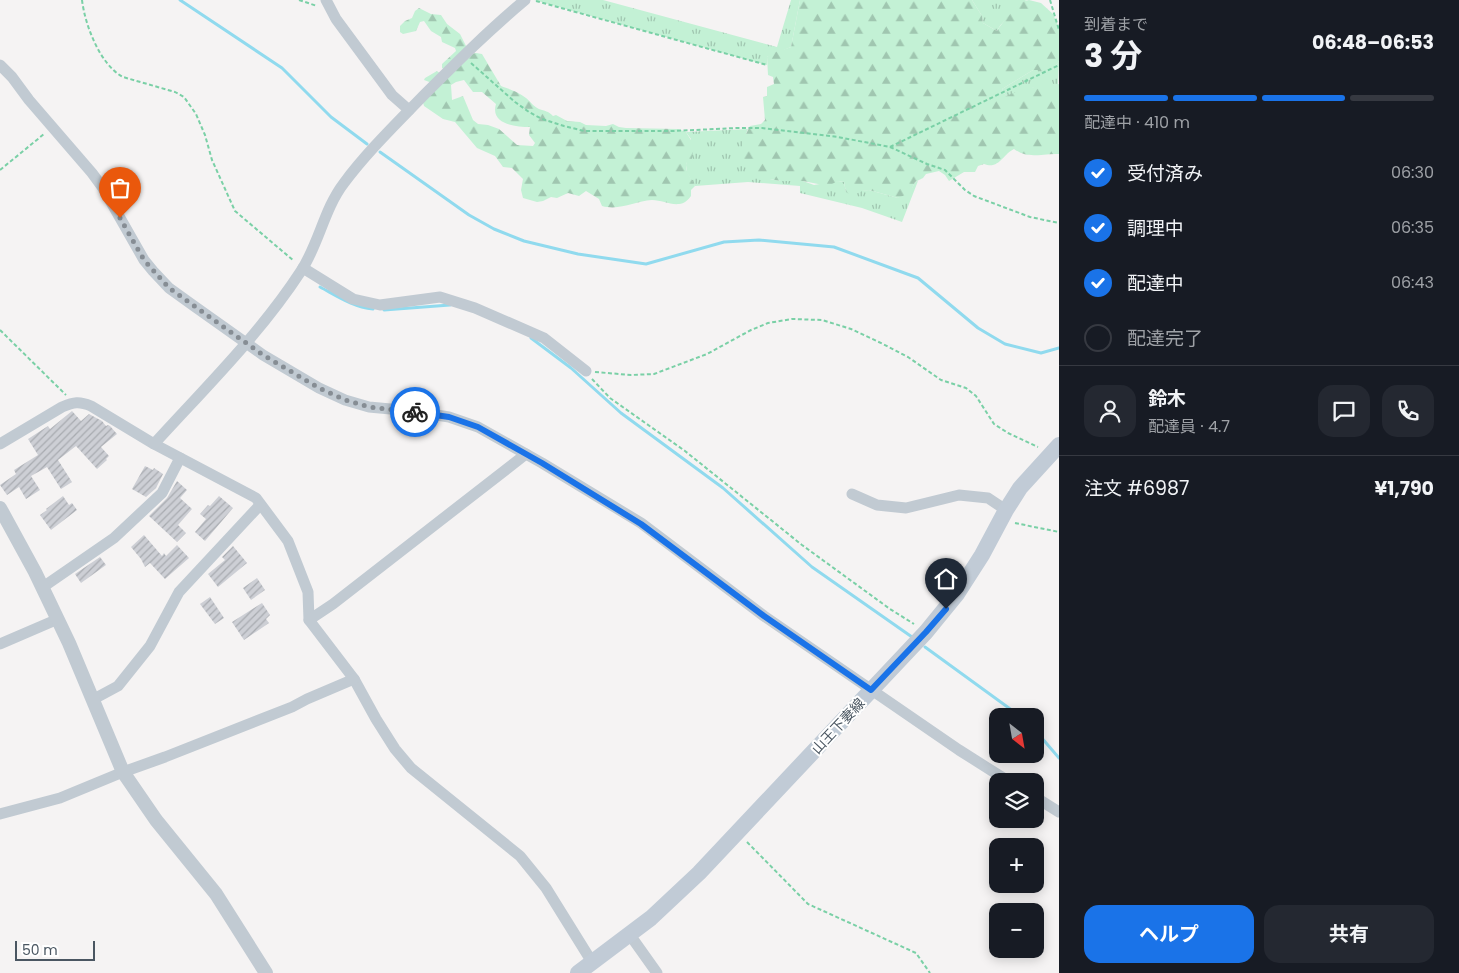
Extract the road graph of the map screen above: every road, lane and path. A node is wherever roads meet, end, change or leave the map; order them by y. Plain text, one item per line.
1 (82, 0) edge
2 (299, 0) edge
3 (525, 0) edge
4 (534, 0) edge
5 (1050, 0) edge
6 (328, 4) edge
7 (1059, 30) edge
8 (464, 56) junction
9 (0, 65) edge
10 (767, 65) dead end
11 (1059, 65) edge
12 (409, 110) junction
13 (54, 126) junction
14 (890, 147) junction
15 (0, 170) edge
16 (1059, 223) edge
17 (303, 268) junction
18 (0, 330) edge
19 (245, 343) junction
20 (586, 371) junction
21 (72, 402) junction
22 (0, 444) edge
23 (154, 444) junction
24 (1055, 449) edge
25 (526, 454) junction
26 (180, 458) junction
27 (852, 494) dead end
28 (260, 505) junction
29 (0, 508) edge
30 (1004, 514) junction
31 (1059, 532) edge
32 (43, 587) junction
33 (58, 619) junction
34 (309, 620) junction
35 (926, 632) junction
36 (0, 644) edge
37 (354, 680) junction
38 (871, 690) junction
39 (92, 700) junction
40 (123, 772) junction
41 (996, 773) edge
42 (1044, 803) edge
43 (1059, 812) edge
44 (0, 814) edge
45 (737, 833) junction
46 (630, 935) junction
47 (592, 962) junction
48 (266, 973) edge
49 (578, 973) edge
50 (657, 973) edge
51 (930, 973) edge

1 - 17 path
2 - 6 path
3 - 8 street
4 - 10 path
5 - 7 path
6 - 12 street
8 - 12 street
8 - 14 path
9 - 13 street
11 - 14 path
12 - 17 street
13 - 15 path
13 - 19 street
14 - 16 path
17 - 19 street
17 - 20 street
18 - 21 path
19 - 23 street
19 - 25 street
20 - 24 path
20 - 35 path
21 - 22 street
21 - 23 street
23 - 26 street
24 - 30 main road, 山王下妻線
25 - 34 street
25 - 38 street
26 - 28 street
26 - 32 street
27 - 30 street
28 - 34 street
28 - 39 street
29 - 32 street
30 - 31 path
30 - 35 main road, 山王下妻線
32 - 33 street
33 - 36 street
33 - 39 street
34 - 37 street
35 - 38 main road, 山王下妻線
37 - 40 street
37 - 47 street
38 - 41 street
38 - 45 main road, 山王下妻線
39 - 40 street
40 - 44 street
40 - 48 street
42 - 43 street
45 - 46 main road, 山王下妻線
45 - 51 path
46 - 47 main road, 山王下妻線
46 - 50 street
47 - 49 main road, 山王下妻線

